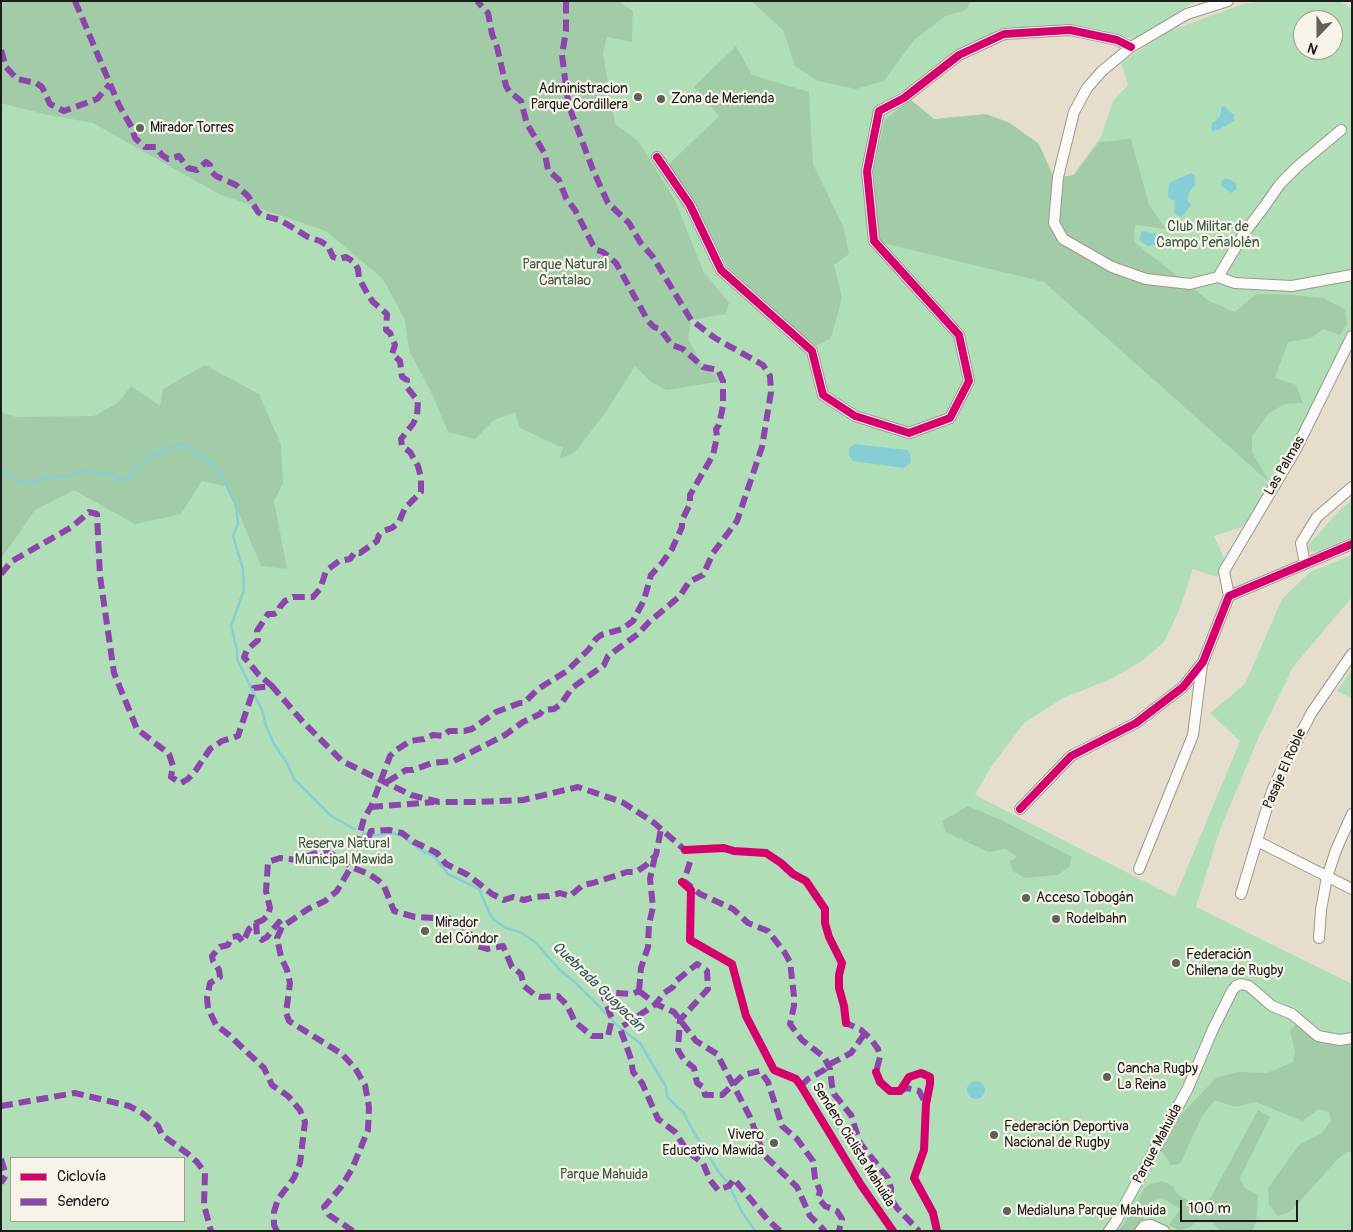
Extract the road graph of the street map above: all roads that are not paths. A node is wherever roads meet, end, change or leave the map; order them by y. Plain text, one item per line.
1 (1228, 1) edge
2 (1131, 47) junction
3 (1341, 130) dead end
4 (657, 157) dead end
5 (1352, 275) edge
6 (1218, 277) junction
7 (1352, 336) edge
8 (1352, 487) edge
9 (1352, 544) edge
10 (1305, 564) junction
11 (1229, 596) junction
12 (1352, 654) edge
13 (1203, 662) junction
14 (1020, 809) dead end
15 (1352, 814) edge
16 (1257, 841) junction
17 (1139, 869) dead end
18 (1327, 877) junction
19 (1352, 888) edge
20 (1241, 894) dead end
21 (1319, 938) dead end
22 (1352, 1038) edge
23 (1109, 1231) edge
24 (1140, 1231) edge
25 (1164, 1231) edge

1 - 2 street
2 - 4 street
2 - 6 street
3 - 6 street
5 - 6 street
7 - 11 street, Las Palmas
8 - 10 street
9 - 10 street
10 - 11 street
11 - 13 street
12 - 16 street, Pasaje El Roble
13 - 14 street
13 - 17 street
15 - 18 street
16 - 18 street
16 - 20 street, Pasaje El Roble
18 - 19 street
18 - 21 street
22 - 23 street, Parque Mahuida
24 - 25 street

